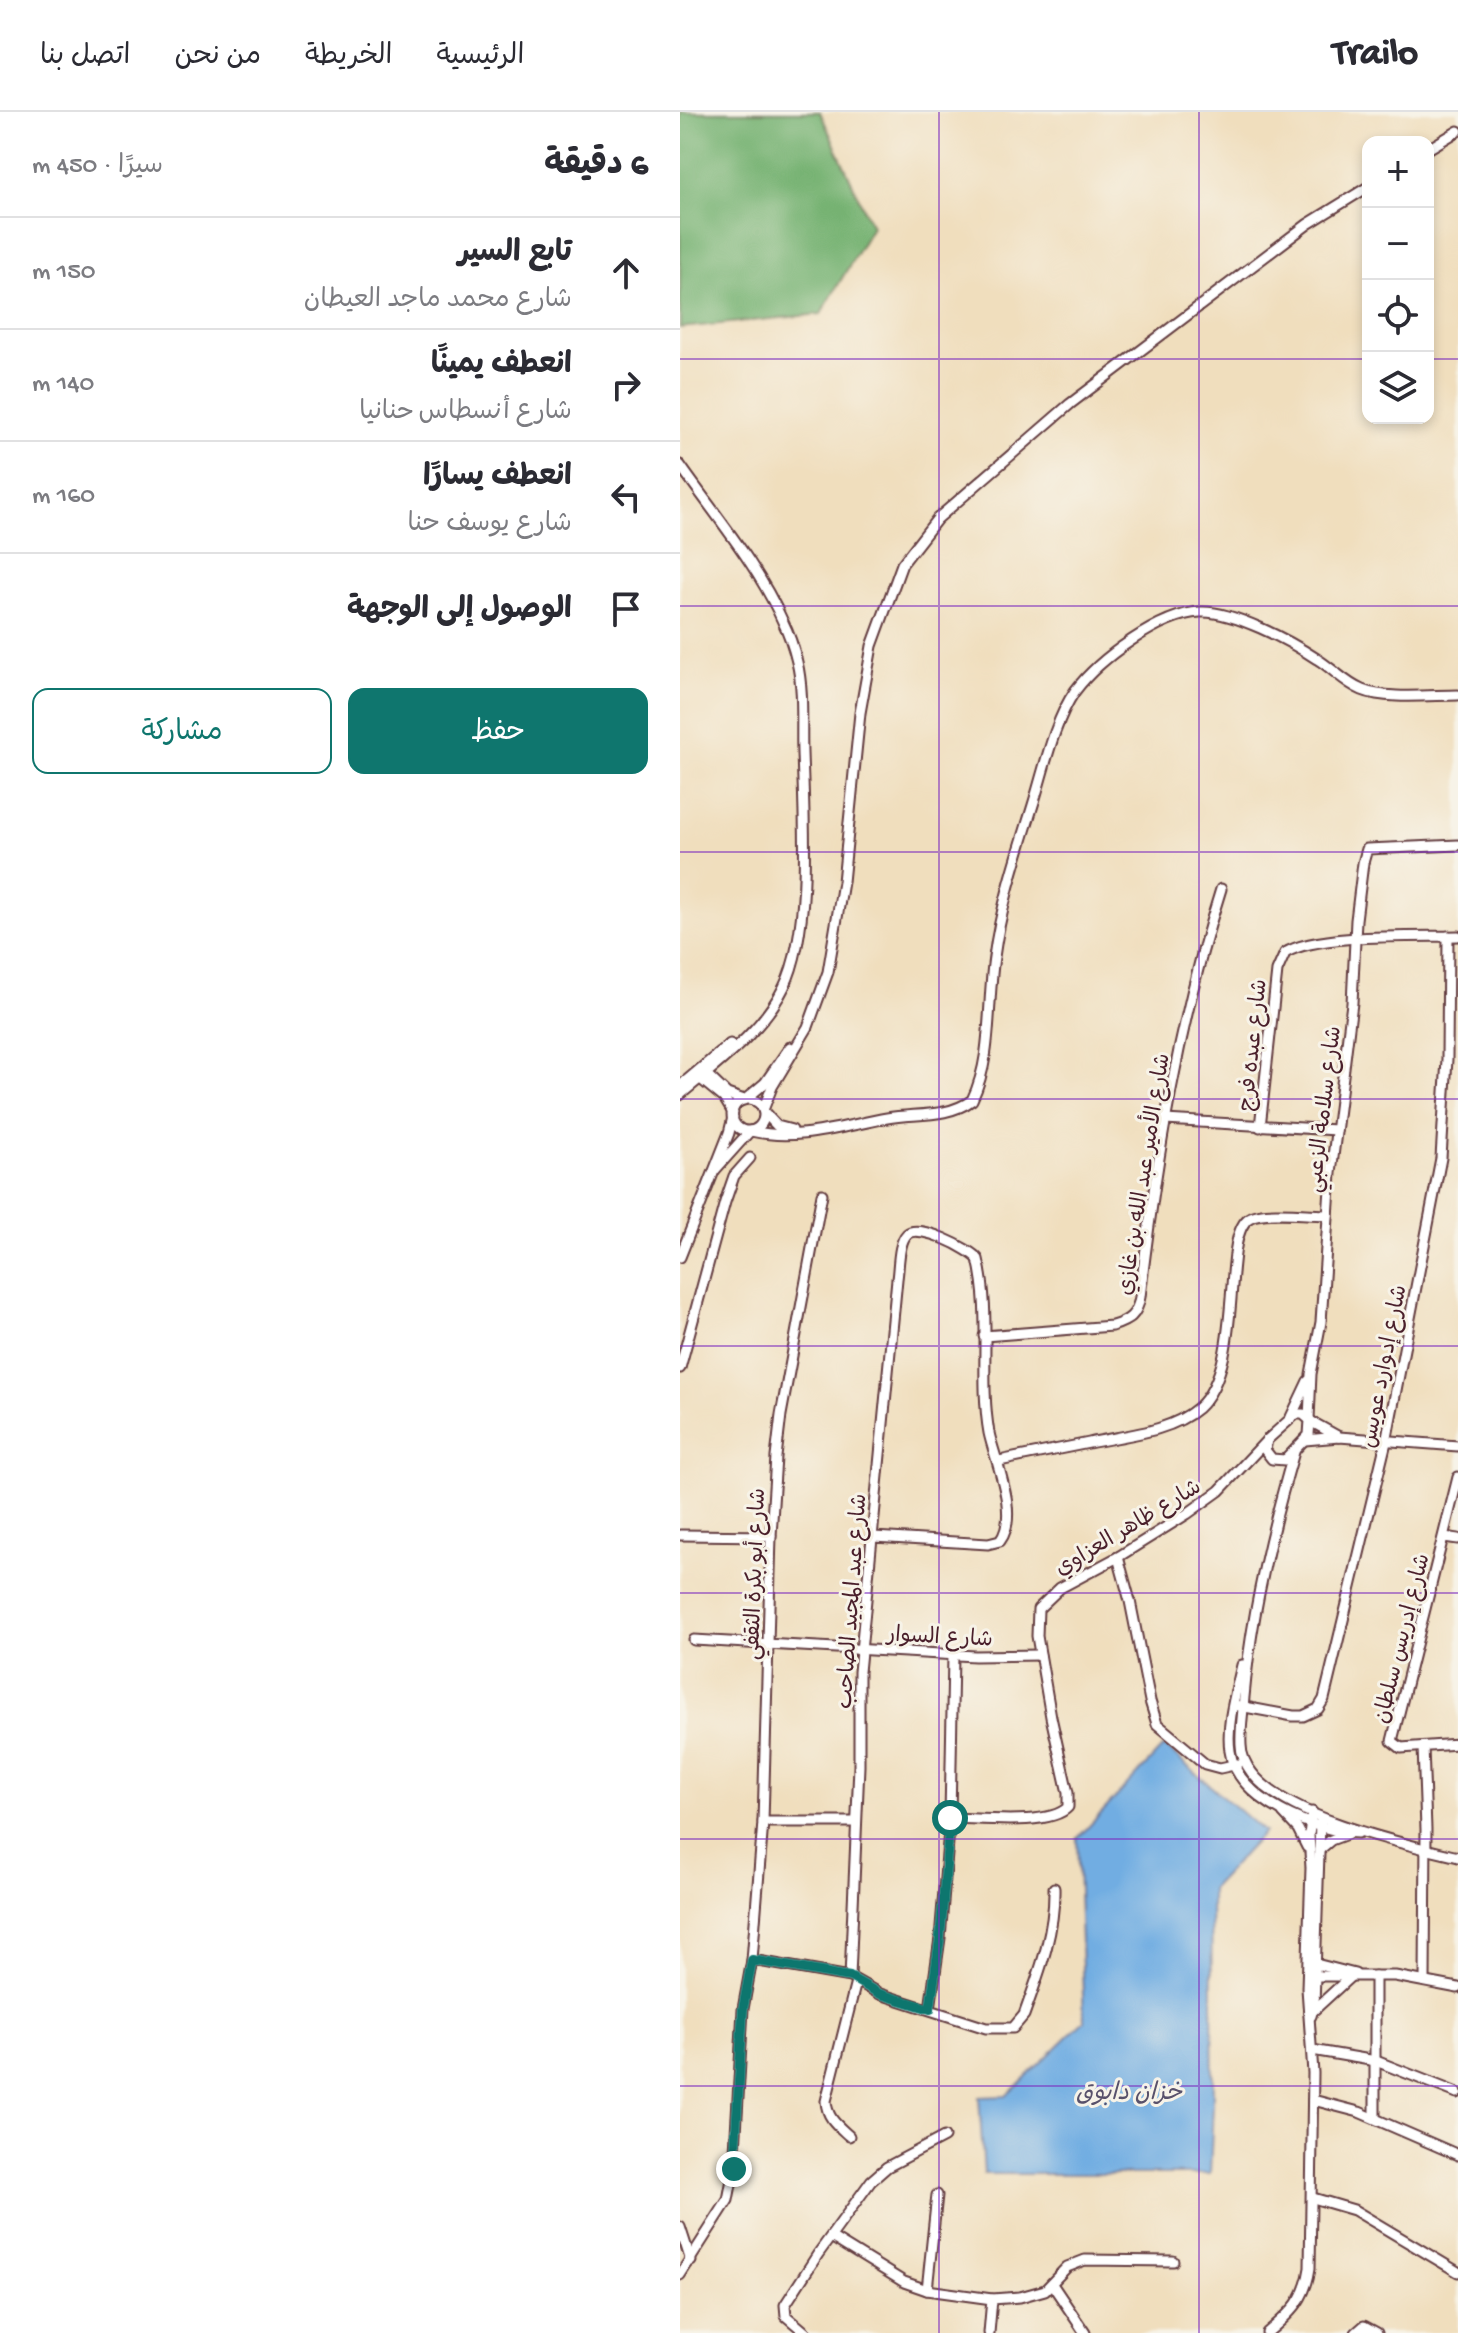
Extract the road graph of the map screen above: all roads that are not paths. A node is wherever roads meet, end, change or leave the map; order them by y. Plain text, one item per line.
1 (1458, 131) edge
2 (1434, 145) edge
3 (1362, 191) edge
4 (680, 465) edge
5 (1458, 695) edge
6 (1458, 845) edge
7 (1221, 889) dead end
8 (1453, 936) edge
9 (1355, 939) junction
10 (828, 964) junction
11 (700, 1074) junction
12 (680, 1086) edge
13 (680, 1095) edge
14 (745, 1100) junction
15 (764, 1111) junction
16 (733, 1115) junction
17 (1165, 1120) junction
18 (1260, 1127) junction
19 (1336, 1130) junction
20 (750, 1131) junction
21 (819, 1132) junction
22 (750, 1158) dead end
23 (713, 1172) junction
24 (822, 1194) dead end
25 (1328, 1215) junction
26 (680, 1257) edge
27 (984, 1336) junction
28 (680, 1368) edge
29 (1311, 1374) junction
30 (1291, 1417) junction
31 (1310, 1420) junction
32 (1339, 1437) junction
33 (1267, 1440) junction
34 (1305, 1440) junction
35 (1386, 1442) junction
36 (1458, 1446) edge
37 (1294, 1452) junction
38 (1273, 1460) junction
39 (999, 1461) junction
40 (1243, 1467) junction
41 (1458, 1477) edge
42 (1285, 1485) junction
43 (680, 1535) edge
44 (771, 1536) junction
45 (874, 1537) junction
46 (1444, 1537) junction
47 (1458, 1539) edge
48 (1118, 1557) junction
49 (694, 1640) dead end
50 (769, 1644) junction
51 (862, 1649) junction
52 (953, 1655) junction
53 (1040, 1655) junction
54 (1239, 1705) junction
55 (1458, 1744) edge
56 (1423, 1747) junction
57 (1245, 1761) junction
58 (1233, 1766) junction
59 (1275, 1806) junction
60 (950, 1818) junction
61 (1315, 1819) junction
62 (763, 1822) junction
63 (856, 1822) junction
64 (1350, 1833) junction
65 (1366, 1833) junction
66 (1426, 1849) junction
67 (1314, 1852) junction
68 (1458, 1857) edge
69 (1054, 1888) dead end
70 (752, 1960) junction
71 (1312, 1963) junction
72 (1311, 1976) junction
73 (1354, 1976) junction
74 (1375, 1976) junction
75 (853, 1980) junction
76 (1425, 1981) junction
77 (1458, 1988) edge
78 (930, 2009) junction
79 (1311, 2016) junction
80 (1312, 2050) junction
81 (1376, 2061) junction
82 (1457, 2093) edge
83 (1313, 2100) junction
84 (1375, 2117) junction
85 (849, 2136) dead end
86 (944, 2137) dead end
87 (1458, 2155) edge
88 (937, 2195) dead end
89 (1313, 2198) junction
90 (680, 2227) edge
91 (831, 2237) junction
92 (691, 2261) junction
93 (1173, 2261) dead end
94 (1458, 2272) edge
95 (680, 2275) edge
96 (1052, 2284) junction
97 (927, 2290) junction
98 (992, 2299) junction
99 (1360, 2329) edge
100 (806, 2333) edge
101 (989, 2333) edge
102 (1085, 2333) edge
103 (1267, 2333) edge
104 (1377, 2333) edge

1 - 2 street
3 - 10 street
4 - 11 street
5 - 21 street
6 - 9 street, شارع سلامة الزعبي
7 - 17 street, شارع الأمير عبد الله بن غازي
8 - 9 street, شارع عبده فرج
8 - 35 street, شارع إدوارد عويس
9 - 18 street, شارع عبده فرج
9 - 19 street, شارع سلامة الزعبي
10 - 14 street
10 - 15 street
11 - 12 street
11 - 13 street
11 - 14 street
11 - 16 street
14 - 15 street
14 - 16 street
15 - 20 street
15 - 21 street
16 - 20 street
16 - 23 street
17 - 18 street
17 - 27 street, شارع الأمير عبد الله بن غازي
18 - 19 street
19 - 25 street, شارع سلامة الزعبي
20 - 21 street
20 - 23 street
22 - 28 street
23 - 26 street
24 - 44 street, شارع أبو بكرة الثقفي
25 - 29 street, شارع سلامة الزعبي
25 - 39 street
27 - 39 street
27 - 45 street, شارع عبد المجيد الصاحب
29 - 30 street, شارع سلامة الزعبي
29 - 31 street, شارع سلامة الزعبي
30 - 31 street
30 - 33 street, شارع ظاهر العزاوي
31 - 32 street
31 - 34 street, شارع سلامة الزعبي
32 - 34 street
32 - 35 street
33 - 38 street
33 - 40 street, شارع ظاهر العزاوي
34 - 37 street
35 - 36 street
35 - 54 street, شارع إدوارد عويس
37 - 38 street, شارع ظاهر العزاوي
37 - 42 street
38 - 40 street, شارع ظاهر العزاوي
38 - 42 street
39 - 45 street
40 - 48 street, شارع ظاهر العزاوي
41 - 46 street, شارع إدريس سلطان
42 - 54 street
43 - 44 street
44 - 50 street, شارع أبو بكرة الثقفي
45 - 51 street, شارع عبد المجيد الصاحب
46 - 47 street
46 - 56 street, شارع إدريس سلطان
48 - 53 street, شارع ظاهر العزاوي
48 - 58 street
49 - 50 street, شارع السوار
50 - 51 street, شارع السوار
50 - 62 street, شارع أبو بكرة الثقفي
51 - 52 street, شارع السوار
51 - 63 street, شارع عبد المجيد الصاحب
52 - 53 street, شارع السوار
52 - 60 street
53 - 60 street, شارع ظاهر العزاوي
54 - 57 street
54 - 58 street
55 - 56 street, شارع إدريس سلطان
56 - 66 street
57 - 58 street
57 - 61 street
58 - 59 street
59 - 61 street
59 - 67 street
60 - 78 street
61 - 64 street
61 - 65 street
61 - 67 street
62 - 63 street
62 - 70 street, شارع أبو بكرة الثقفي
63 - 75 street, شارع عبد المجيد الصاحب
64 - 65 street
64 - 67 street
65 - 66 street
66 - 68 street
66 - 76 street
67 - 71 street
69 - 78 street
70 - 75 street
70 - 92 street, شارع أبو بكرة الثقفي
71 - 72 street
71 - 73 street
72 - 73 street
72 - 79 street
73 - 74 street
73 - 79 street
74 - 76 street
74 - 81 street
75 - 78 street
75 - 85 street, شارع عبد المجيد الصاحب
76 - 77 street
79 - 80 street
80 - 81 street
80 - 83 street
81 - 82 street
81 - 84 street
83 - 84 street
83 - 89 street
84 - 87 street
86 - 91 street
88 - 97 street
89 - 94 street
89 - 103 street
90 - 92 street
91 - 97 street
91 - 100 street
92 - 95 street, شارع أبو بكرة الثقفي
93 - 96 street
96 - 98 street
96 - 102 street
97 - 98 street
98 - 101 street
99 - 104 street

